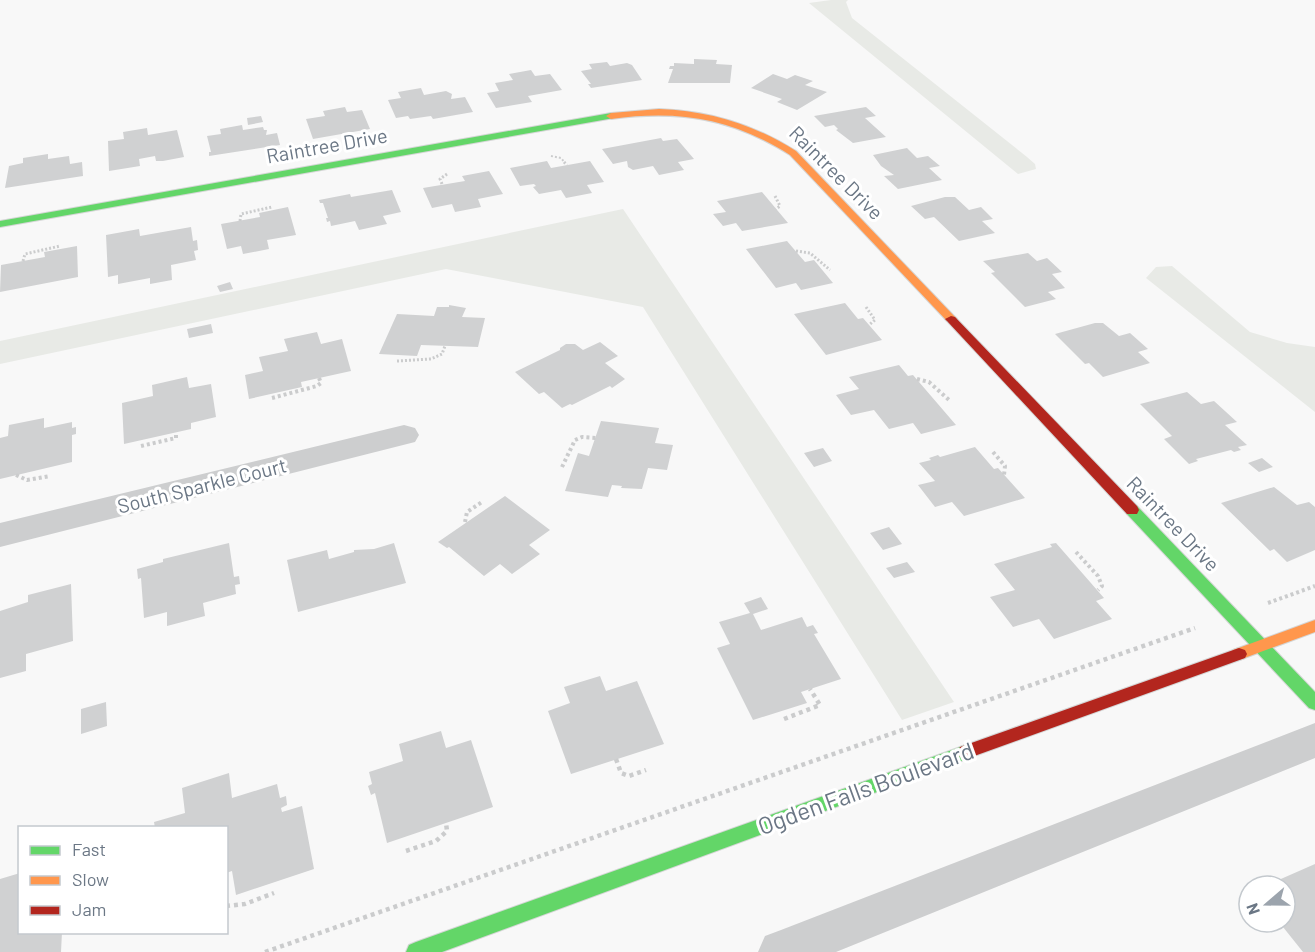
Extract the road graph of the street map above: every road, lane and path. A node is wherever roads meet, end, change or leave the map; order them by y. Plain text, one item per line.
1 (547, 156) dead end
2 (567, 165) dead end
3 (775, 196) dead end
4 (272, 207) dead end
5 (776, 209) dead end
6 (240, 221) dead end
7 (0, 224) edge
8 (60, 246) dead end
9 (796, 251) dead end
10 (23, 261) dead end
11 (830, 270) dead end
12 (866, 306) dead end
13 (869, 325) dead end
14 (445, 346) dead end
15 (397, 361) dead end
16 (320, 378) dead end
17 (917, 379) dead end
18 (272, 398) dead end
19 (949, 400) dead end
20 (176, 433) dead end
21 (404, 435) dead end
22 (596, 438) dead end
23 (141, 446) dead end
24 (993, 452) dead end
25 (562, 467) dead end
26 (16, 475) dead end
27 (1004, 475) dead end
28 (50, 476) dead end
29 (482, 502) dead end
30 (465, 522) dead end
31 (0, 536) edge
32 (1076, 552) dead end
33 (1315, 586) edge
34 (1098, 590) dead end
35 (1262, 604) dead end
36 (1315, 626) edge
37 (1197, 627) dead end
38 (1262, 646) junction
39 (810, 689) dead end
40 (1315, 703) edge
41 (784, 719) dead end
42 (1315, 740) edge
43 (616, 759) dead end
44 (646, 770) dead end
45 (446, 823) dead end
46 (406, 851) dead end
47 (274, 893) dead end
48 (228, 906) edge
49 (266, 952) edge
50 (416, 952) edge
51 (781, 952) edge

1 - 2 path
3 - 5 path
4 - 6 path
7 - 38 street, Raintree Drive
8 - 10 path
9 - 11 path
12 - 13 path
14 - 15 path
16 - 18 path
17 - 19 path
20 - 23 path
21 - 31 street, South Sparkle Court
22 - 25 path
24 - 27 path
26 - 28 path
29 - 30 path
32 - 34 path
33 - 35 path
36 - 38 street, Ogden Falls Boulevard
37 - 49 path
38 - 40 street, Raintree Drive
38 - 50 street, Ogden Falls Boulevard
39 - 41 path
42 - 51 street
43 - 44 path
45 - 46 path
47 - 48 path

